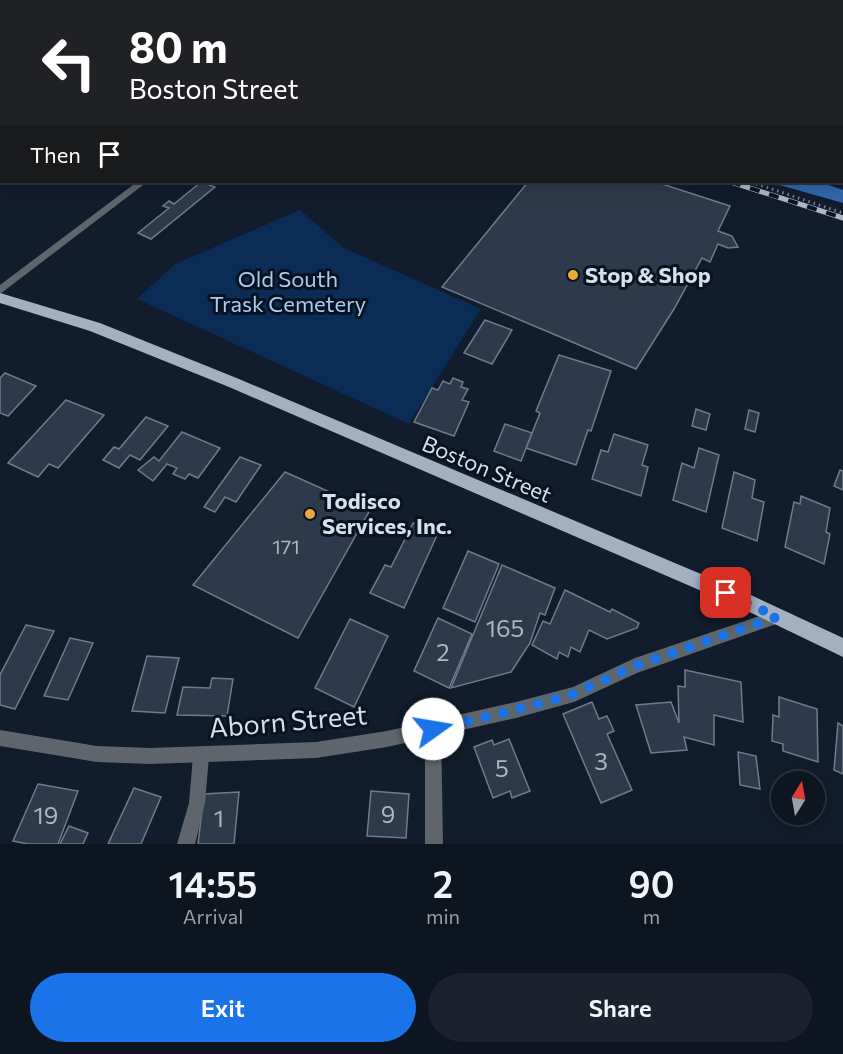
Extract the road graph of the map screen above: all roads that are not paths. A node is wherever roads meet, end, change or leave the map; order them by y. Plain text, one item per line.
1 (141, 183) edge
2 (0, 290) edge
3 (0, 298) edge
4 (777, 617) junction
5 (843, 648) edge
6 (433, 729) junction
7 (0, 738) edge
8 (201, 756) junction
9 (186, 844) edge
10 (434, 844) edge

1 - 2 street
3 - 4 main road, Boston Street
4 - 5 main road, Boston Street
4 - 6 street, Aborn Street
6 - 8 street, Aborn Street
6 - 10 street
7 - 8 street, Aborn Street
8 - 9 street

